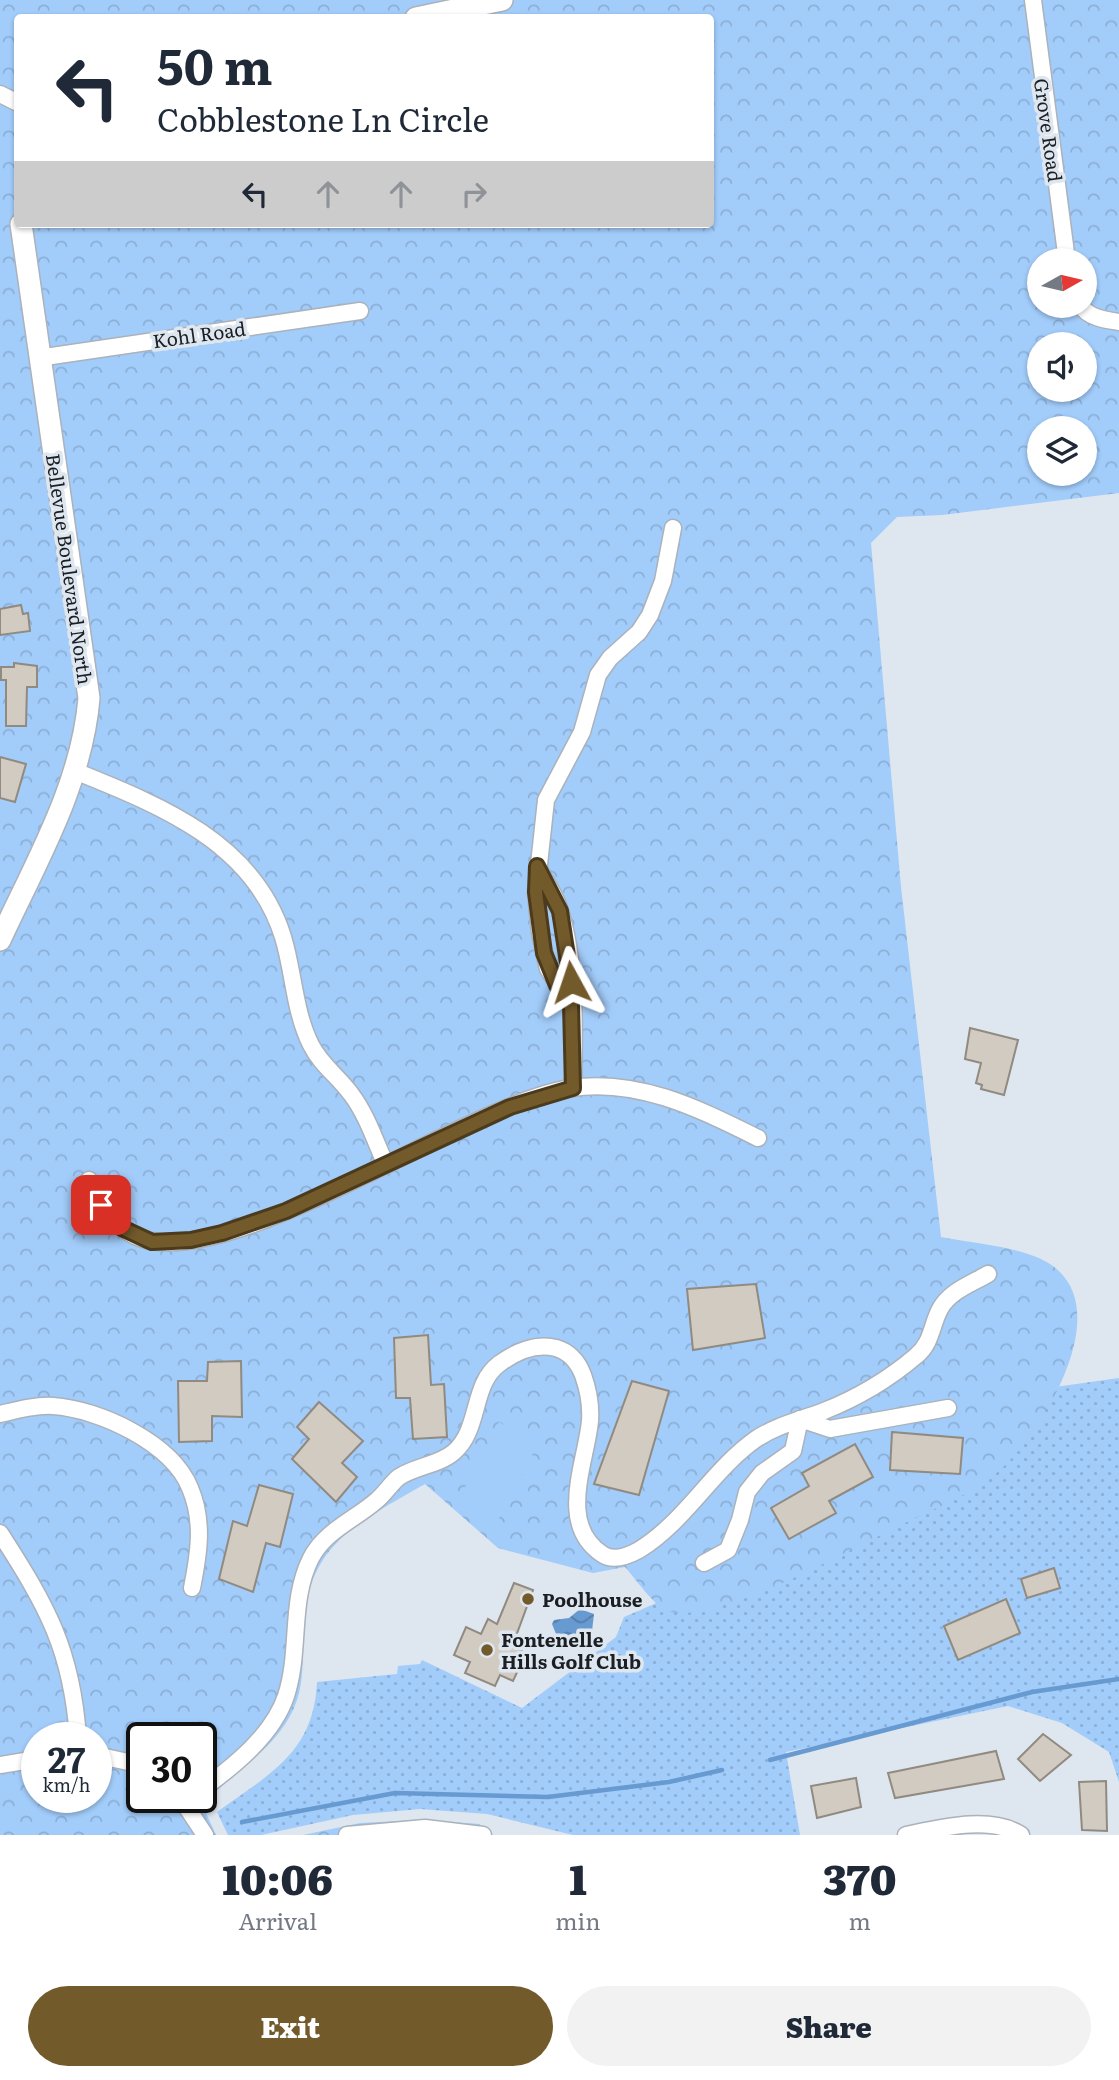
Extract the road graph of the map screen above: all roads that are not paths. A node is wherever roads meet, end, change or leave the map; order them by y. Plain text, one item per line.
1 (502, 0) edge
2 (1033, 0) edge
3 (435, 14) edge
4 (22, 228) edge
5 (1065, 248) edge
6 (360, 311) dead end
7 (1097, 317) edge
8 (1119, 322) edge
9 (38, 358) junction
10 (673, 528) dead end
11 (75, 771) junction
12 (537, 866) junction
13 (0, 940) edge
14 (571, 1005) junction
15 (573, 1088) junction
16 (758, 1138) dead end
17 (386, 1165) junction
18 (89, 1180) dead end
19 (988, 1274) dead end
20 (948, 1408) dead end
21 (0, 1414) edge
22 (800, 1419) junction
23 (0, 1534) edge
24 (704, 1563) dead end
25 (192, 1588) dead end
26 (77, 1722) edge
27 (21, 1762) edge
28 (0, 1765) edge
29 (217, 1777) edge
30 (193, 1813) edge
31 (1016, 1831) edge
32 (205, 1835) edge
33 (347, 1835) edge
34 (483, 1835) edge
35 (906, 1835) edge

1 - 3 main road
2 - 5 street, Grove Road
4 - 9 main road, Bellevue Boulevard North
6 - 9 street, Kohl Road
7 - 8 street
9 - 11 main road, Bellevue Boulevard North
10 - 12 street
11 - 13 main road, Bellevue Boulevard North
11 - 17 street
12 - 14 street
12 - 14 street
14 - 15 street
15 - 16 street
15 - 17 street
17 - 18 street
19 - 22 street
20 - 22 street
21 - 25 street
22 - 24 street
22 - 29 street
23 - 26 street
27 - 28 street
30 - 32 street
31 - 35 street
33 - 34 street

